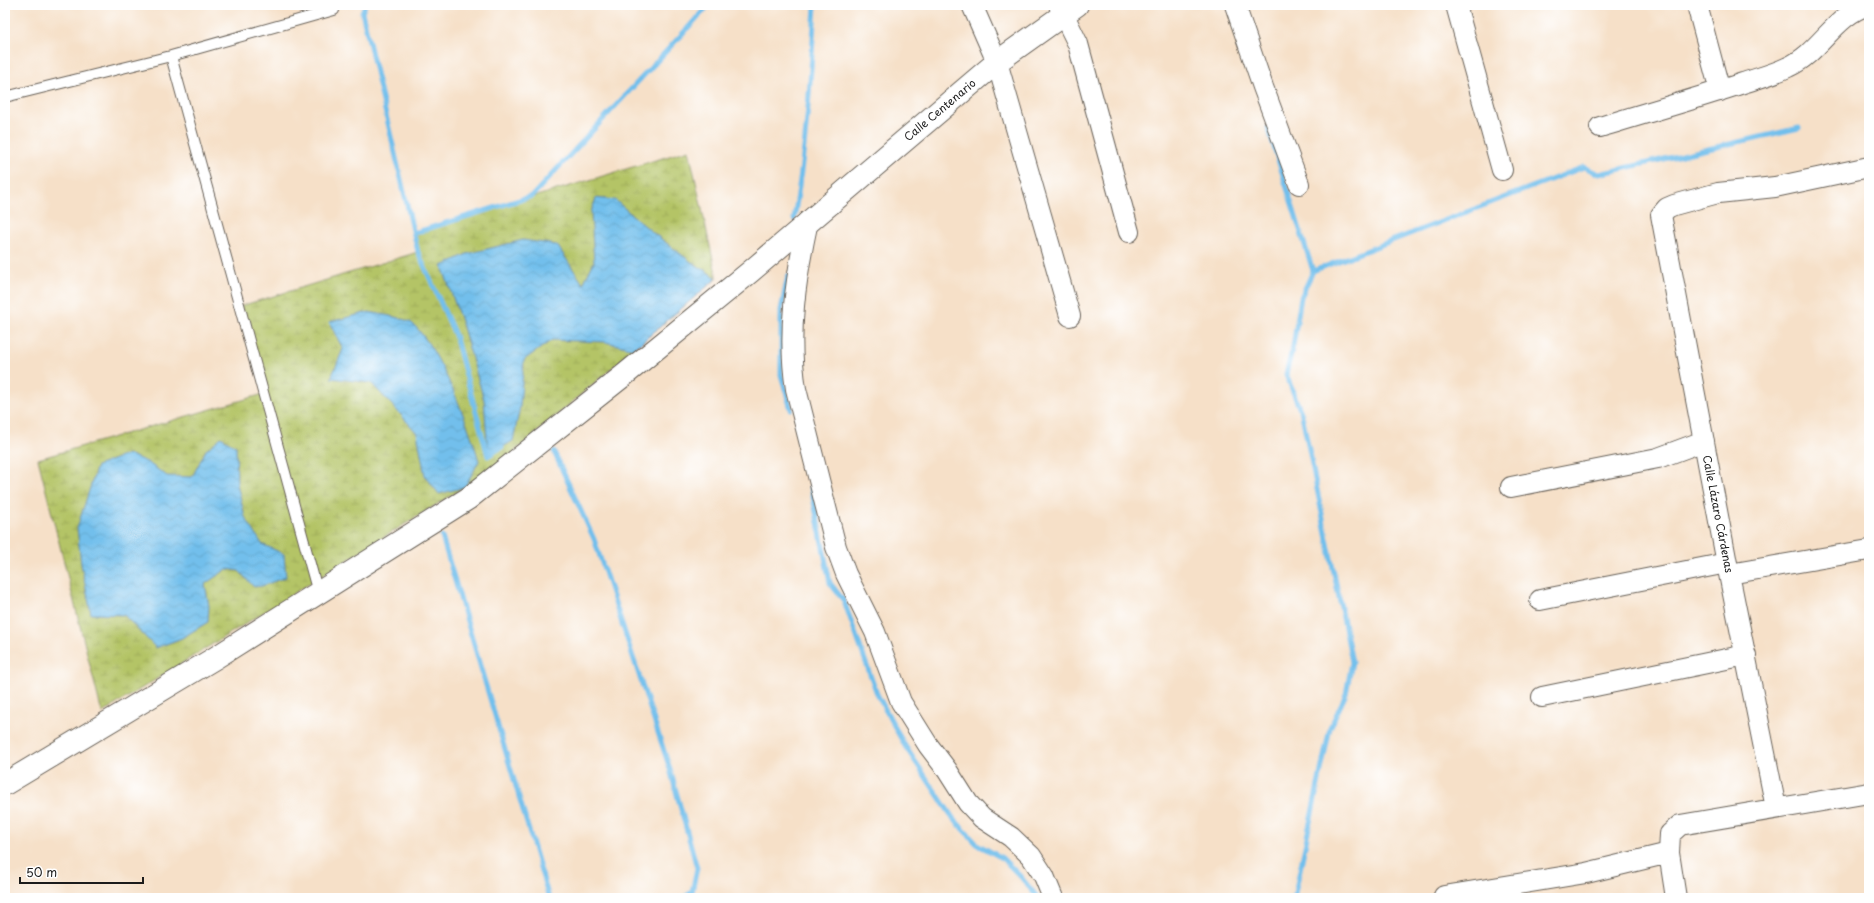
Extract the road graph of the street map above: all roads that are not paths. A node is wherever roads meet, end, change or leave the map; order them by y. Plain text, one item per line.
1 (972, 5) edge
2 (1235, 5) edge
3 (1456, 5) edge
4 (1697, 5) edge
5 (1869, 5) edge
6 (1066, 8) edge
7 (334, 10) dead end
8 (171, 56) junction
9 (997, 62) junction
10 (1720, 91) junction
11 (5, 97) edge
12 (1600, 126) dead end
13 (1869, 167) edge
14 (1502, 170) dead end
15 (1299, 184) dead end
16 (808, 221) junction
17 (1129, 232) dead end
18 (1070, 316) dead end
19 (1704, 441) junction
20 (1511, 487) dead end
21 (1869, 550) edge
22 (1728, 568) junction
23 (318, 593) junction
24 (1540, 600) dead end
25 (1746, 655) junction
26 (1542, 698) dead end
27 (5, 784) edge
28 (1869, 793) edge
29 (1776, 808) junction
30 (1669, 853) junction
31 (1444, 896) dead end
32 (1054, 898) edge
33 (1674, 898) edge

1 - 9 street
2 - 15 street
3 - 14 street
4 - 10 street
5 - 10 street
6 - 9 street, Calle Centenario
6 - 17 street
7 - 8 lane
8 - 11 lane
8 - 23 lane
9 - 16 street, Calle Centenario
9 - 18 street
10 - 12 street
13 - 19 street, Calle Lázaro Cárdenas
16 - 23 street, Calle Centenario
16 - 32 street
19 - 20 street
19 - 22 street, Calle Lázaro Cárdenas
21 - 22 street
22 - 24 street
22 - 25 street, Calle Lázaro Cárdenas
23 - 27 street, Calle Centenario
25 - 26 street
25 - 29 street, Calle Lázaro Cárdenas
28 - 29 street
29 - 30 street
30 - 31 street
30 - 33 street

